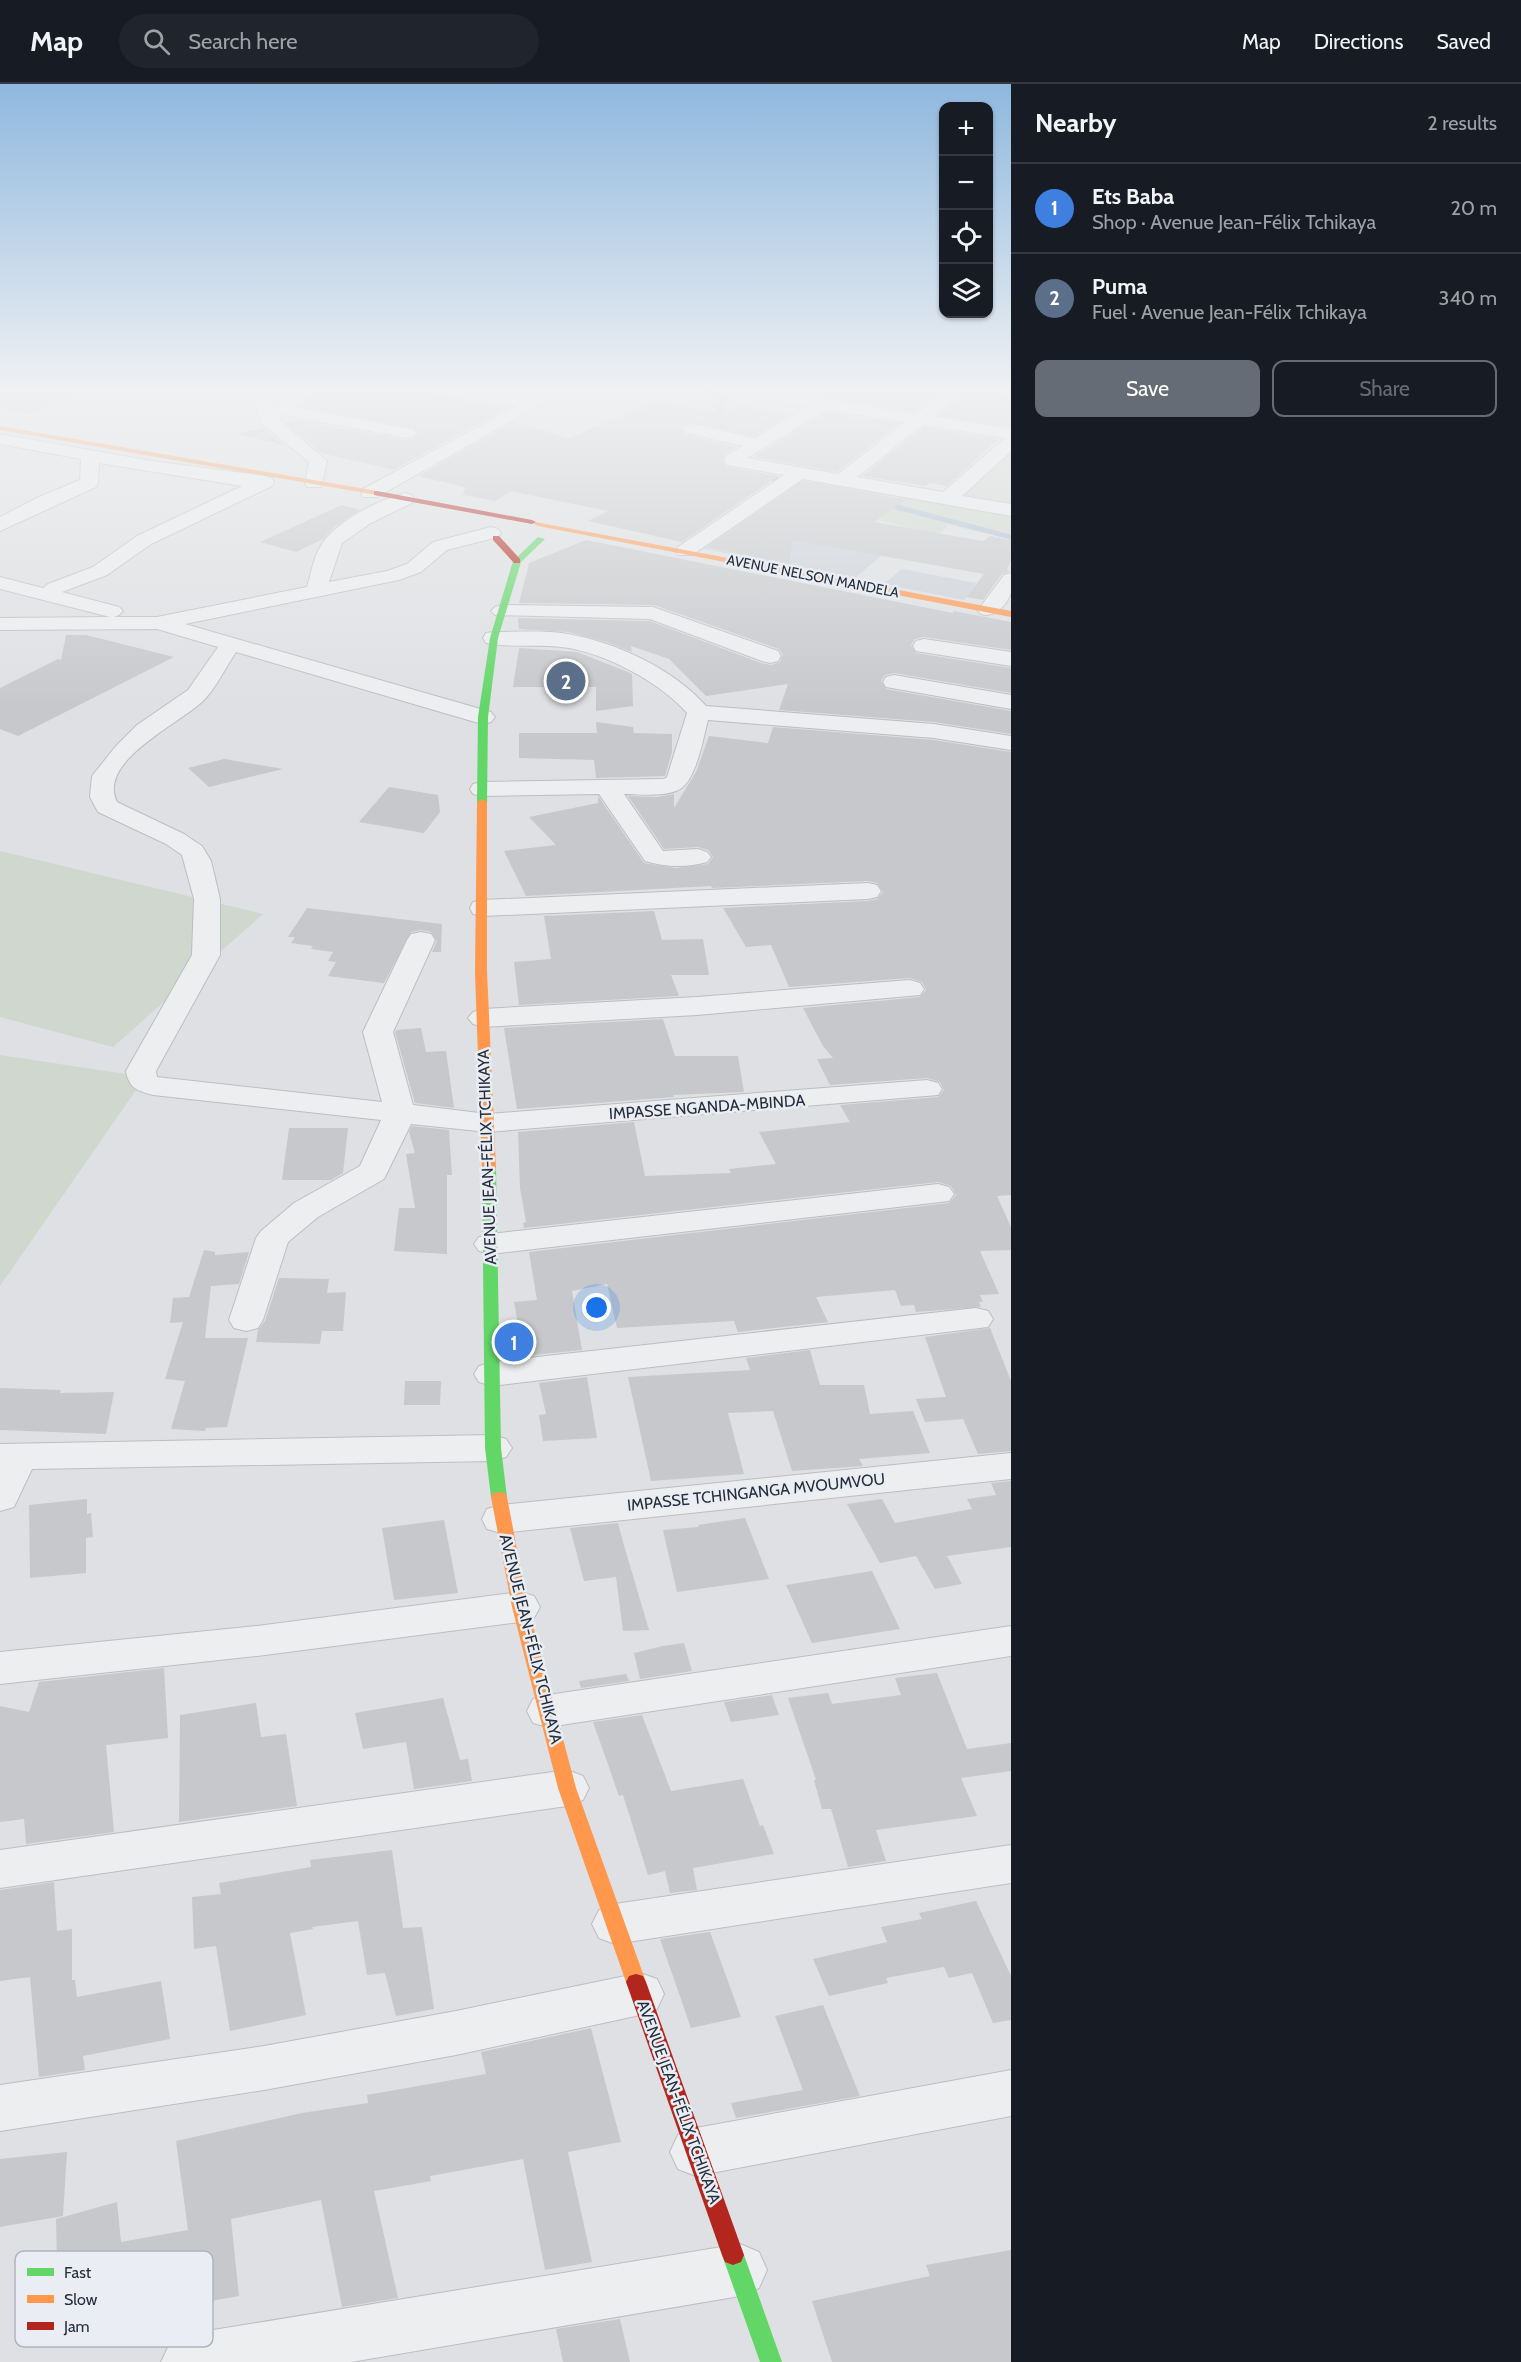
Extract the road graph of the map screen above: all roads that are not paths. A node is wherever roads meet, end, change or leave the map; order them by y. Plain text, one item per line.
1 (60, 495) edge
2 (238, 495) edge
3 (383, 495) edge
4 (767, 495) edge
5 (925, 495) edge
6 (951, 495) edge
7 (405, 499) junction
8 (947, 499) junction
9 (464, 508) junction
10 (1011, 510) edge
11 (535, 523) junction
12 (0, 525) edge
13 (492, 534) junction
14 (543, 538) junction
15 (615, 538) junction
16 (686, 550) junction
17 (517, 561) junction
18 (1011, 579) edge
19 (0, 583) edge
20 (315, 591) junction
21 (47, 595) junction
22 (988, 610) junction
23 (502, 611) junction
24 (1011, 614) edge
25 (157, 623) junction
26 (0, 624) edge
27 (494, 638) junction
28 (230, 645) junction
29 (924, 646) dead end
30 (770, 656) dead end
31 (1011, 659) edge
32 (894, 682) dead end
33 (1011, 702) edge
34 (699, 712) junction
35 (483, 717) junction
36 (1011, 743) edge
37 (482, 789) junction
38 (608, 789) junction
39 (699, 857) dead end
40 (868, 891) dead end
41 (483, 908) junction
42 (421, 940) dead end
43 (910, 989) dead end
44 (483, 1018) junction
45 (927, 1089) dead end
46 (400, 1113) junction
47 (488, 1124) junction
48 (938, 1194) dead end
49 (490, 1244) junction
50 (976, 1319) dead end
51 (246, 1320) dead end
52 (492, 1374) junction
53 (493, 1448) junction
54 (9, 1457) edge
55 (1011, 1466) edge
56 (0, 1498) edge
57 (501, 1519) junction
58 (520, 1607) junction
59 (1011, 1641) edge
60 (0, 1668) edge
61 (548, 1711) junction
62 (567, 1788) junction
63 (1011, 1864) edge
64 (0, 1869) edge
65 (615, 1924) junction
66 (640, 1994) junction
67 (1011, 2092) edge
68 (0, 2108) edge
69 (696, 2152) junction
70 (740, 2270) junction
71 (189, 2362) edge
72 (771, 2362) edge

1 - 12 street
2 - 21 street
3 - 7 street
4 - 16 street
5 - 8 street
6 - 8 street
7 - 9 street
7 - 20 street
8 - 10 street
9 - 11 street
9 - 13 street
11 - 13 street
11 - 14 street
11 - 15 street
13 - 14 street
13 - 17 street
13 - 20 street
14 - 15 street
14 - 17 street
15 - 16 street, AVENUE NELSON MANDELA
16 - 22 street, AVENUE NELSON MANDELA
17 - 23 street, AVENUE JEAN-FÉLIX TCHIKAYA
18 - 22 street
19 - 21 street
20 - 25 street
21 - 25 street
22 - 24 street, AVENUE NELSON MANDELA
23 - 27 street, AVENUE JEAN-FÉLIX TCHIKAYA
23 - 30 street
25 - 26 street
25 - 28 street
27 - 34 street
27 - 35 street, AVENUE JEAN-FÉLIX TCHIKAYA
28 - 35 street
28 - 46 street, IMPASSE NGANDA-MBINDA
29 - 31 street
32 - 33 street
34 - 36 street
34 - 38 street
35 - 37 street, AVENUE JEAN-FÉLIX TCHIKAYA
37 - 38 street
37 - 41 street, AVENUE JEAN-FÉLIX TCHIKAYA
38 - 39 street
40 - 41 street
41 - 44 street, AVENUE JEAN-FÉLIX TCHIKAYA
42 - 46 street
43 - 44 street
44 - 47 street, AVENUE JEAN-FÉLIX TCHIKAYA
45 - 47 street, IMPASSE NGANDA-MBINDA
46 - 47 street, IMPASSE NGANDA-MBINDA
46 - 51 street
47 - 49 street, AVENUE JEAN-FÉLIX TCHIKAYA
48 - 49 street
49 - 52 street, AVENUE JEAN-FÉLIX TCHIKAYA
50 - 52 street
52 - 53 street, AVENUE JEAN-FÉLIX TCHIKAYA
53 - 54 street
53 - 57 street, AVENUE JEAN-FÉLIX TCHIKAYA
54 - 56 street
55 - 57 street, IMPASSE TCHINGANGA MVOUMVOU
57 - 58 street, AVENUE JEAN-FÉLIX TCHIKAYA
58 - 60 street
58 - 61 street, AVENUE JEAN-FÉLIX TCHIKAYA
59 - 61 street
61 - 62 street, AVENUE JEAN-FÉLIX TCHIKAYA
62 - 64 street
62 - 65 street, AVENUE JEAN-FÉLIX TCHIKAYA
63 - 65 street
65 - 66 street, AVENUE JEAN-FÉLIX TCHIKAYA
66 - 68 street
66 - 69 street, AVENUE JEAN-FÉLIX TCHIKAYA
67 - 69 street
69 - 70 street, AVENUE JEAN-FÉLIX TCHIKAYA
70 - 71 street
70 - 72 street, AVENUE JEAN-FÉLIX TCHIKAYA

